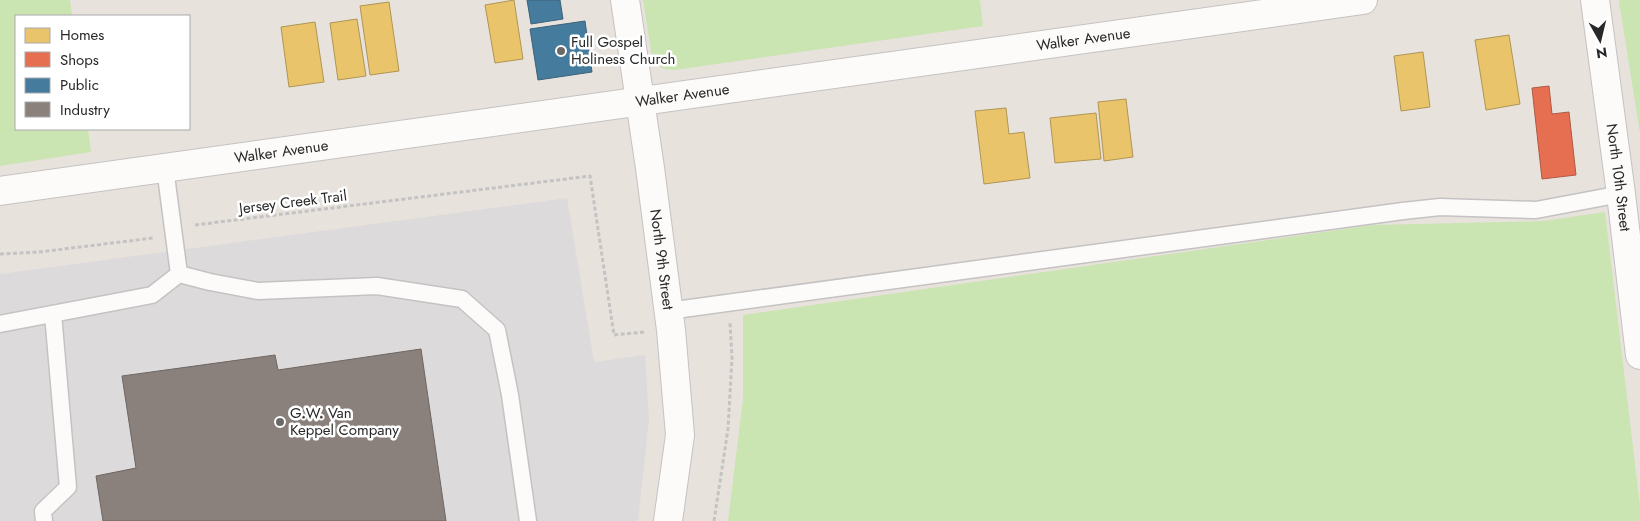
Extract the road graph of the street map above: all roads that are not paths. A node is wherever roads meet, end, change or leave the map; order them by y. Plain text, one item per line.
1 (624, 0) edge
2 (1363, 0) edge
3 (1595, 0) edge
4 (640, 102) junction
5 (166, 168) junction
6 (0, 191) edge
7 (1621, 194) junction
8 (179, 274) junction
9 (668, 311) junction
10 (53, 314) junction
11 (0, 324) edge
12 (1640, 355) edge
13 (44, 521) edge
14 (528, 521) edge
15 (668, 521) edge

1 - 4 street, North 9th Street
2 - 4 street, Walker Avenue
3 - 7 street, North 10th Street
4 - 5 street, Walker Avenue
4 - 9 street, North 9th Street
5 - 6 street, Walker Avenue
5 - 8 lane
7 - 9 lane
7 - 12 street, North 10th Street
8 - 10 lane
8 - 14 lane
9 - 15 street, North 9th Street
10 - 11 lane
10 - 13 lane

